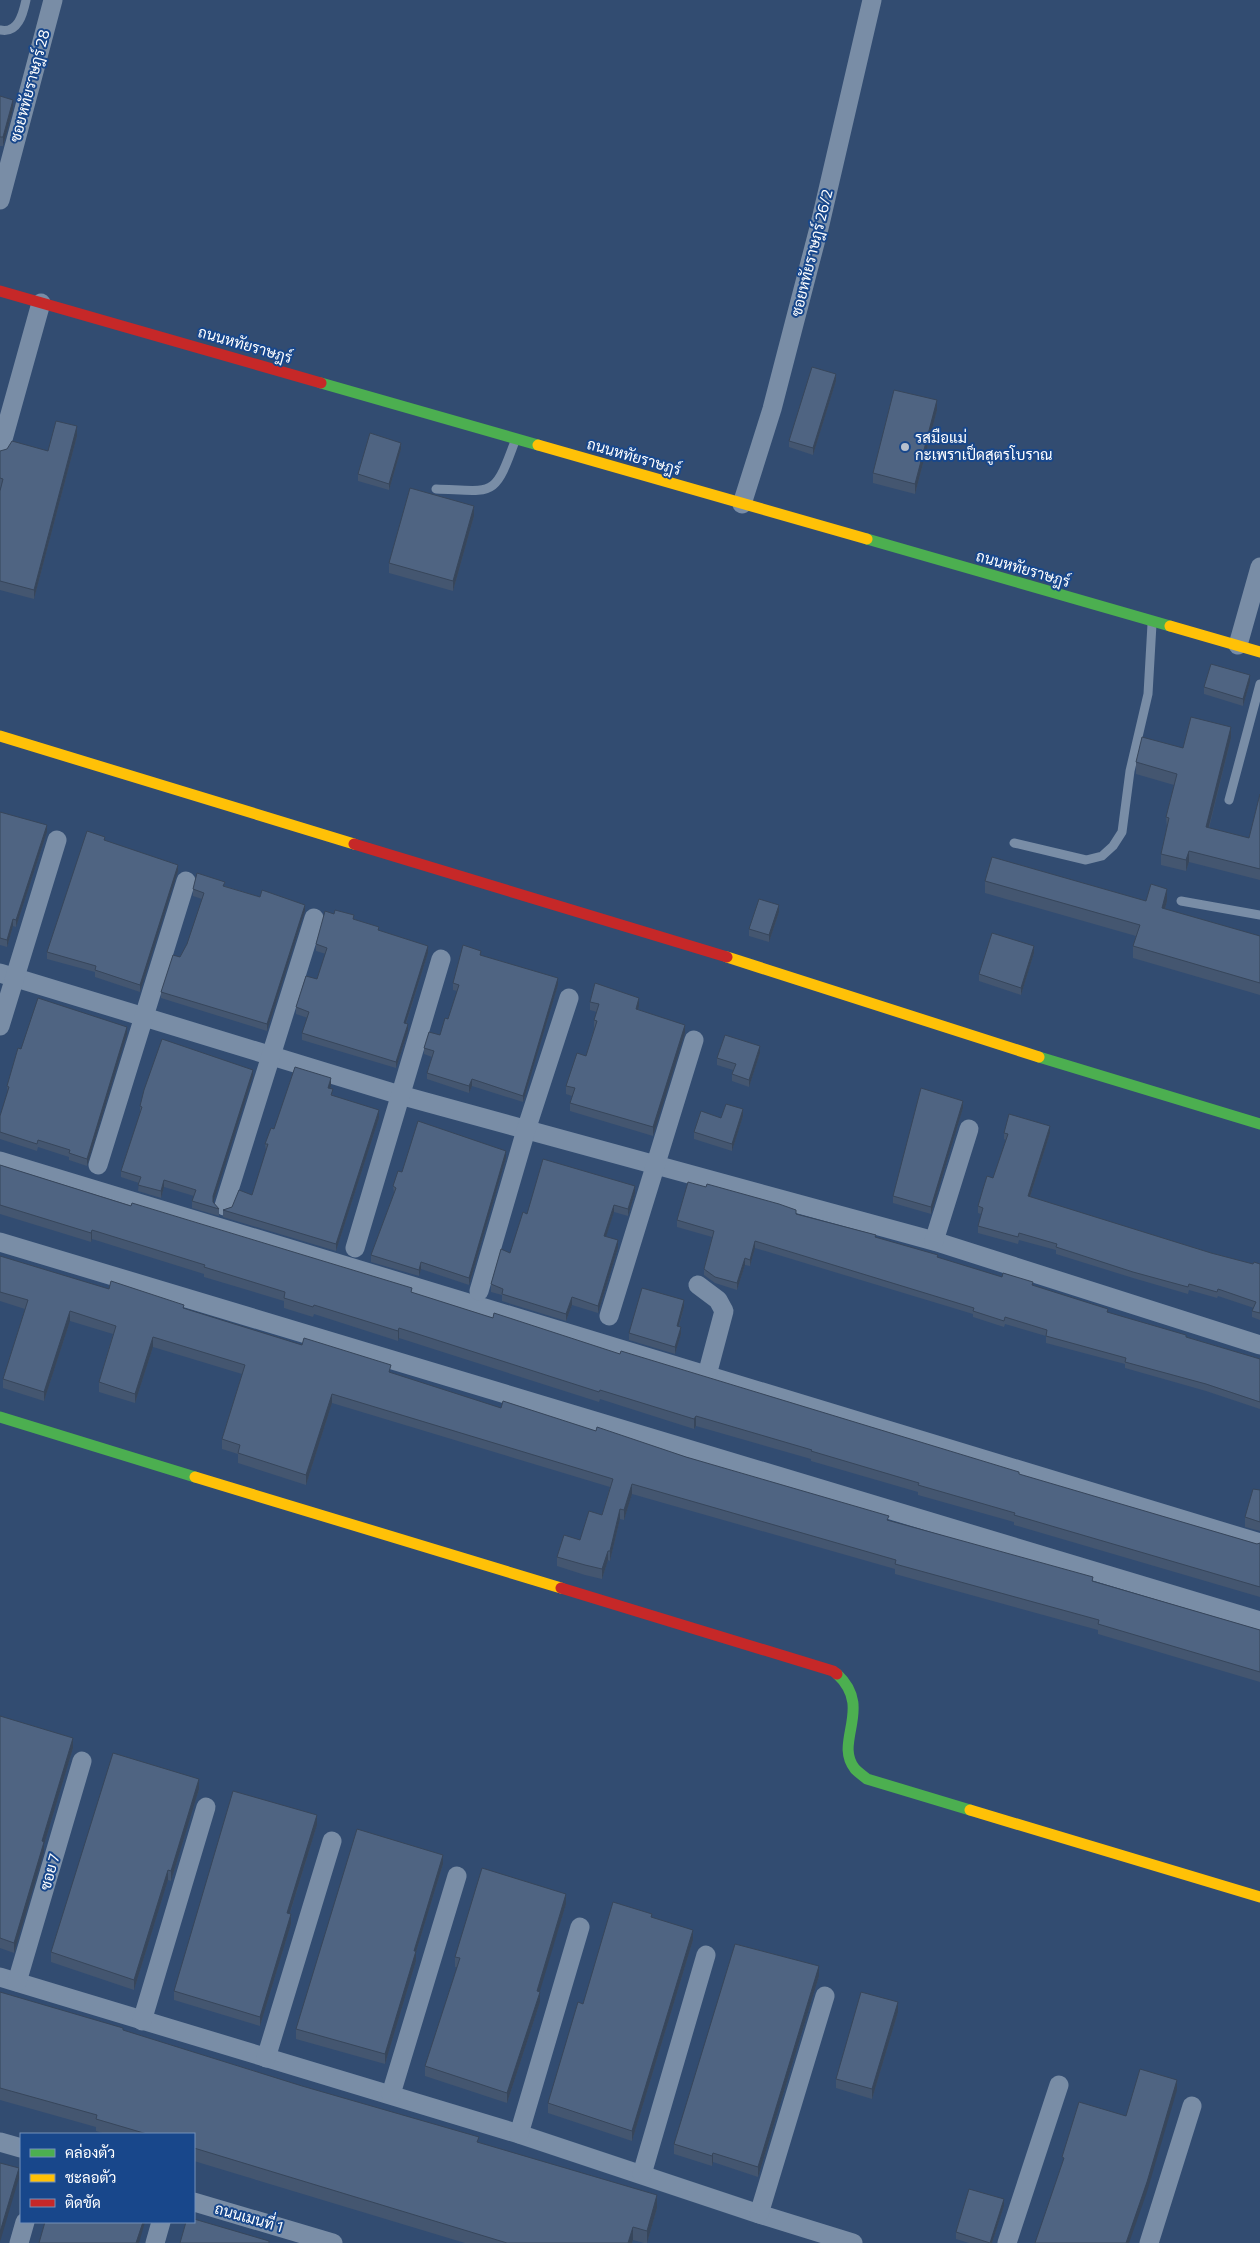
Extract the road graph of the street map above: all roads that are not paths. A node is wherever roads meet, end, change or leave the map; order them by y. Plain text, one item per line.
1 (26, 0) edge
2 (53, 0) edge
3 (872, 0) edge
4 (0, 30) edge
5 (0, 200) edge
6 (0, 291) edge
7 (41, 302) junction
8 (516, 438) junction
9 (0, 450) edge
10 (436, 488) dead end
11 (742, 504) junction
12 (1260, 567) edge
13 (1152, 621) junction
14 (1238, 645) junction
15 (1260, 652) edge
16 (1260, 684) edge
17 (0, 736) edge
18 (1229, 800) dead end
19 (57, 840) dead end
20 (1014, 843) dead end
21 (186, 881) dead end
22 (1181, 901) dead end
23 (1260, 915) edge
24 (314, 918) dead end
25 (441, 959) dead end
26 (7, 976) edge
27 (569, 998) dead end
28 (144, 1018) junction
29 (0, 1026) edge
30 (694, 1040) dead end
31 (271, 1058) junction
32 (400, 1095) junction
33 (1260, 1124) edge
34 (969, 1129) dead end
35 (526, 1130) junction
36 (0, 1161) edge
37 (98, 1165) dead end
38 (657, 1166) junction
39 (224, 1206) dead end
40 (934, 1241) junction
41 (0, 1242) edge
42 (354, 1248) dead end
43 (698, 1285) dead end
44 (479, 1292) dead end
45 (609, 1316) dead end
46 (1260, 1345) edge
47 (707, 1375) junction
48 (0, 1417) edge
49 (1260, 1543) edge
50 (1260, 1621) edge
51 (82, 1761) dead end
52 (206, 1807) dead end
53 (332, 1841) dead end
54 (457, 1876) dead end
55 (1260, 1897) edge
56 (580, 1927) dead end
57 (706, 1955) dead end
58 (8, 1980) edge
59 (825, 1996) dead end
60 (142, 2021) junction
61 (266, 2058) junction
62 (1059, 2085) dead end
63 (391, 2094) junction
64 (1192, 2106) dead end
65 (519, 2134) junction
66 (0, 2142) edge
67 (20, 2148) edge
68 (642, 2174) junction
69 (195, 2202) edge
70 (759, 2214) junction
71 (25, 2223) edge
72 (161, 2223) edge
73 (292, 2237) edge
74 (19, 2243) edge
75 (154, 2243) edge
76 (333, 2243) edge
77 (853, 2243) edge
78 (1007, 2243) edge
79 (1149, 2243) edge

1 - 4 lane
2 - 5 street, ซอยหทัยราษฎร์ 28
3 - 11 street, ซอยหทัยราษฎร์ 26/2
6 - 7 street, ถนนหทัยราษฎร์
7 - 8 street, ถนนหทัยราษฎร์
7 - 9 street
8 - 10 lane
8 - 11 street, ถนนหทัยราษฎร์
11 - 13 street, ถนนหทัยราษฎร์
12 - 14 street
13 - 14 street, ถนนหทัยราษฎร์
13 - 20 lane
14 - 15 street, ถนนหทัยราษฎร์
16 - 18 lane
17 - 33 street
19 - 26 street
21 - 28 street
22 - 23 lane
24 - 31 street
25 - 32 street
26 - 28 street
26 - 29 street
27 - 35 street
28 - 31 street
28 - 37 street
30 - 38 street
31 - 32 street
31 - 39 street
32 - 35 street
32 - 42 street
34 - 40 street
35 - 38 street
35 - 44 street
36 - 47 street
38 - 40 street
38 - 45 street
40 - 46 street
41 - 50 street
43 - 47 street
47 - 49 street
48 - 55 street
51 - 58 street, ซอย 7
52 - 60 street
53 - 61 street
54 - 63 street
56 - 65 street
57 - 68 street
58 - 60 street
59 - 70 street
60 - 61 street
61 - 63 street
62 - 78 street
63 - 65 street
64 - 79 street
65 - 68 street
66 - 67 street
68 - 70 street
69 - 73 street, ถนนเมนที่ 1
70 - 77 street
71 - 74 street
72 - 75 street
73 - 76 street, ถนนเมนที่ 1

